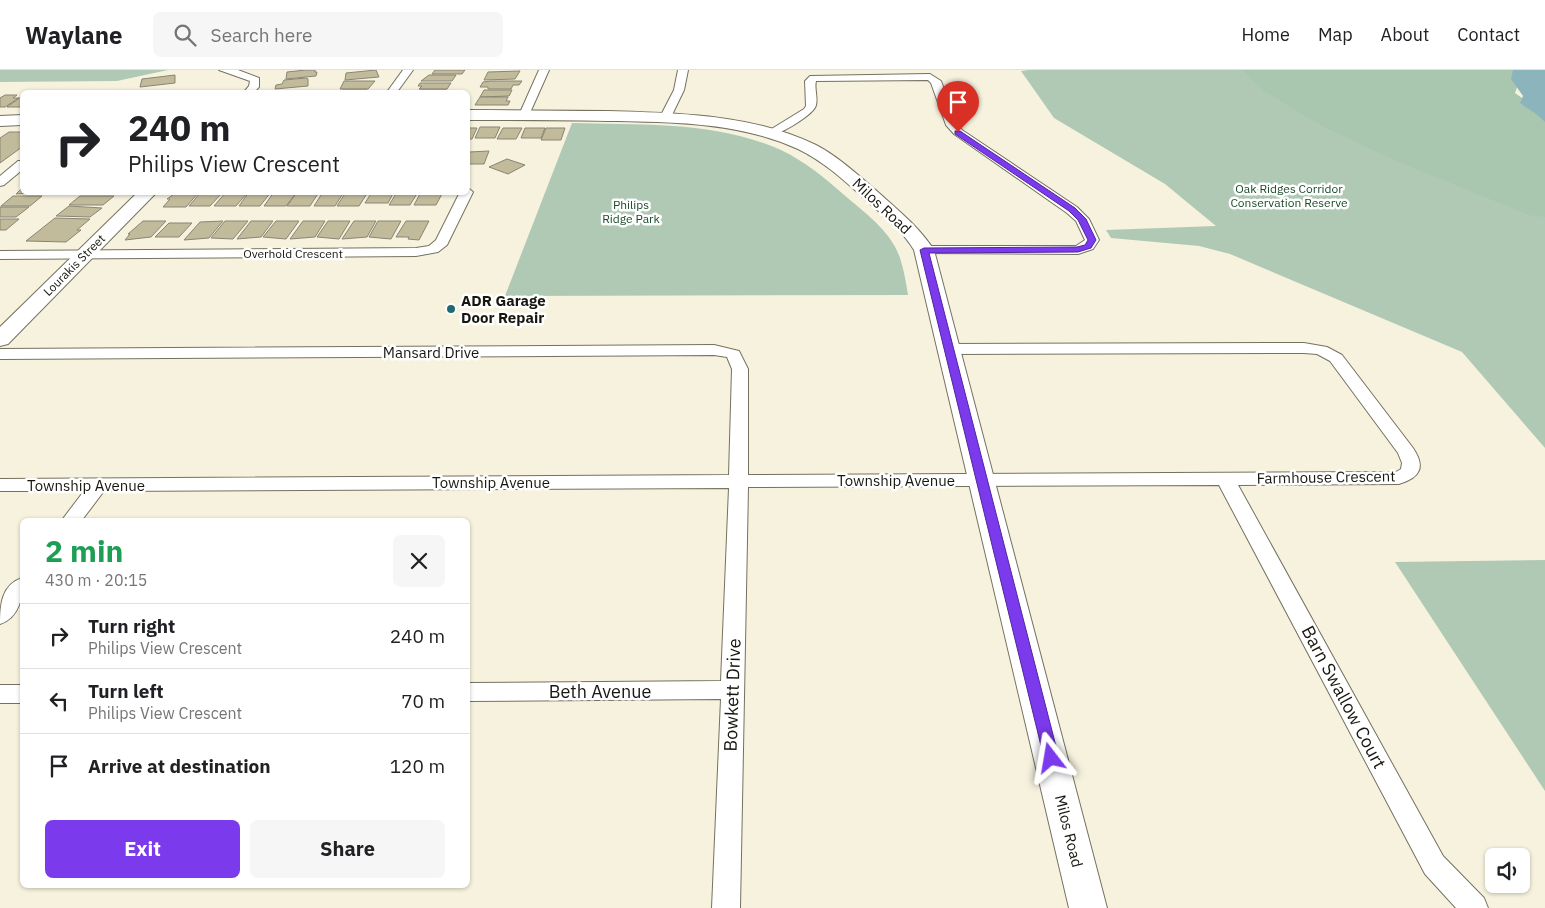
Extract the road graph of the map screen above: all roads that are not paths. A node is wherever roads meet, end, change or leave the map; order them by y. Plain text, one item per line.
1 (224, 70) edge
2 (408, 70) edge
3 (544, 70) edge
4 (683, 70) edge
5 (251, 90) edge
6 (393, 90) edge
7 (524, 114) junction
8 (470, 115) edge
9 (666, 117) junction
10 (20, 120) edge
11 (0, 121) edge
12 (770, 133) junction
13 (20, 166) edge
14 (0, 182) edge
15 (145, 195) edge
16 (466, 195) edge
17 (924, 250) junction
18 (0, 254) edge
19 (85, 254) junction
20 (0, 339) edge
21 (949, 349) junction
22 (0, 354) edge
23 (1225, 478) junction
24 (982, 480) junction
25 (738, 481) junction
26 (98, 485) junction
27 (0, 486) edge
28 (73, 518) edge
29 (20, 589) edge
30 (0, 616) edge
31 (732, 690) junction
32 (470, 692) edge
33 (0, 694) edge
34 (20, 694) edge
35 (726, 908) edge
36 (1088, 908) edge
37 (1474, 908) edge

1 - 5 street
2 - 6 street
3 - 7 street
4 - 9 street
7 - 8 street, Milos Road
7 - 9 street, Milos Road
9 - 12 street, Milos Road
10 - 11 street
12 - 17 street, Milos Road
12 - 17 street
13 - 14 street
15 - 19 street, Lourakis Street
16 - 19 street, Overhold Crescent
17 - 21 street, Milos Road
18 - 19 street, Overhold Crescent
19 - 20 street, Lourakis Street
21 - 23 street, Farmhouse Crescent
21 - 24 street, Milos Road
22 - 25 street, Mansard Drive
23 - 24 street, Farmhouse Crescent
23 - 37 street, Barn Swallow Court
24 - 25 street, Township Avenue
24 - 36 street, Milos Road
25 - 26 street, Township Avenue
25 - 31 street, Bowkett Drive
26 - 27 street, Township Avenue
26 - 28 street
29 - 30 street
31 - 32 street, Beth Avenue
31 - 35 street, Bowkett Drive
33 - 34 street

